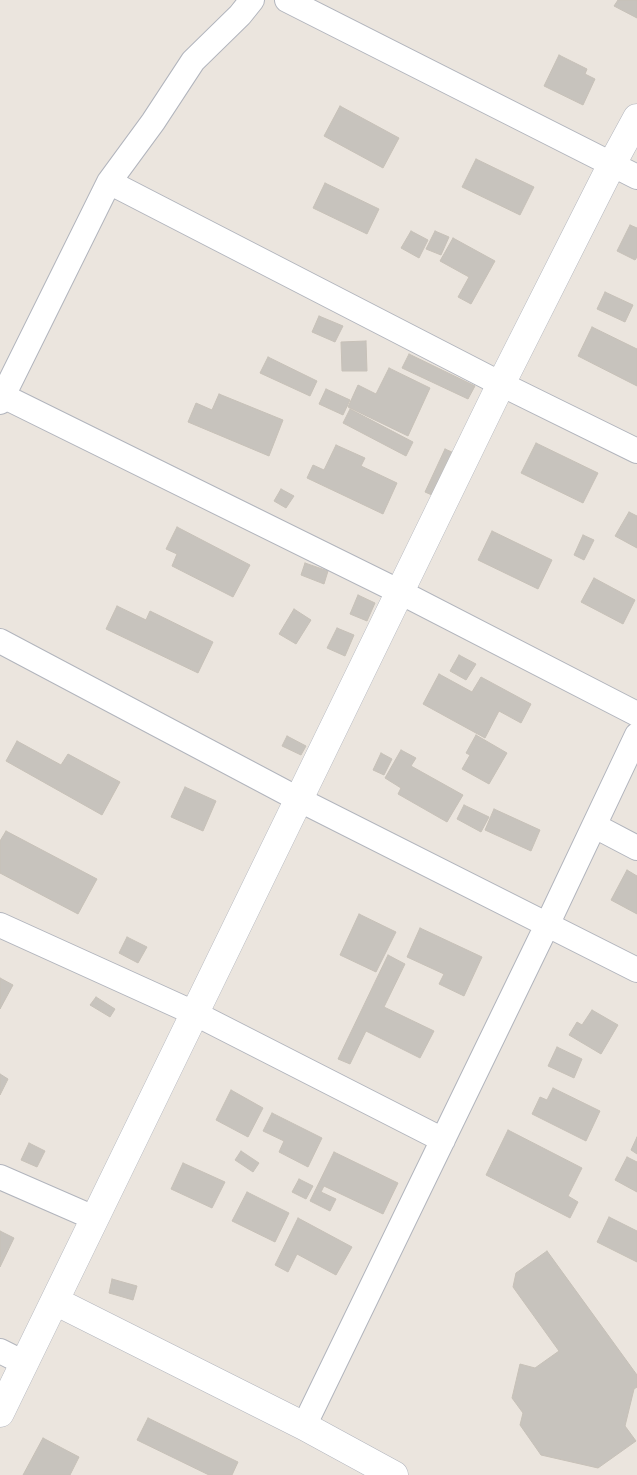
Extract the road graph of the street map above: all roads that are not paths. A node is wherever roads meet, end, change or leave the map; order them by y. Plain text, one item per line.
1 (252, 0) edge
2 (287, 0) edge
3 (637, 118) edge
4 (612, 164) junction
5 (637, 177) edge
6 (109, 182) junction
7 (501, 384) junction
8 (2, 399) edge
9 (637, 451) edge
10 (400, 592) junction
11 (0, 641) edge
12 (637, 714) edge
13 (637, 735) edge
14 (298, 799) junction
15 (595, 826) junction
16 (637, 848) edge
17 (0, 925) edge
18 (547, 925) junction
19 (637, 970) edge
20 (194, 1014) junction
21 (443, 1140) junction
22 (0, 1176) edge
23 (94, 1218) junction
24 (55, 1301) junction
25 (0, 1351) edge
26 (24, 1364) junction
27 (0, 1413) edge
28 (304, 1426) junction
29 (394, 1475) edge

1 - 6 street
2 - 4 street
3 - 4 street
4 - 5 street
4 - 7 street
6 - 7 street
6 - 8 street
7 - 9 street
7 - 10 street
8 - 10 street
10 - 12 street
10 - 14 street
11 - 14 street
13 - 15 street
14 - 18 street
14 - 20 street
15 - 16 street
15 - 18 street
17 - 20 street
18 - 19 street
18 - 21 street
20 - 21 street
20 - 23 street
21 - 28 street
22 - 23 street
23 - 24 street
24 - 26 street
24 - 28 street
25 - 26 street
26 - 27 street
28 - 29 street

